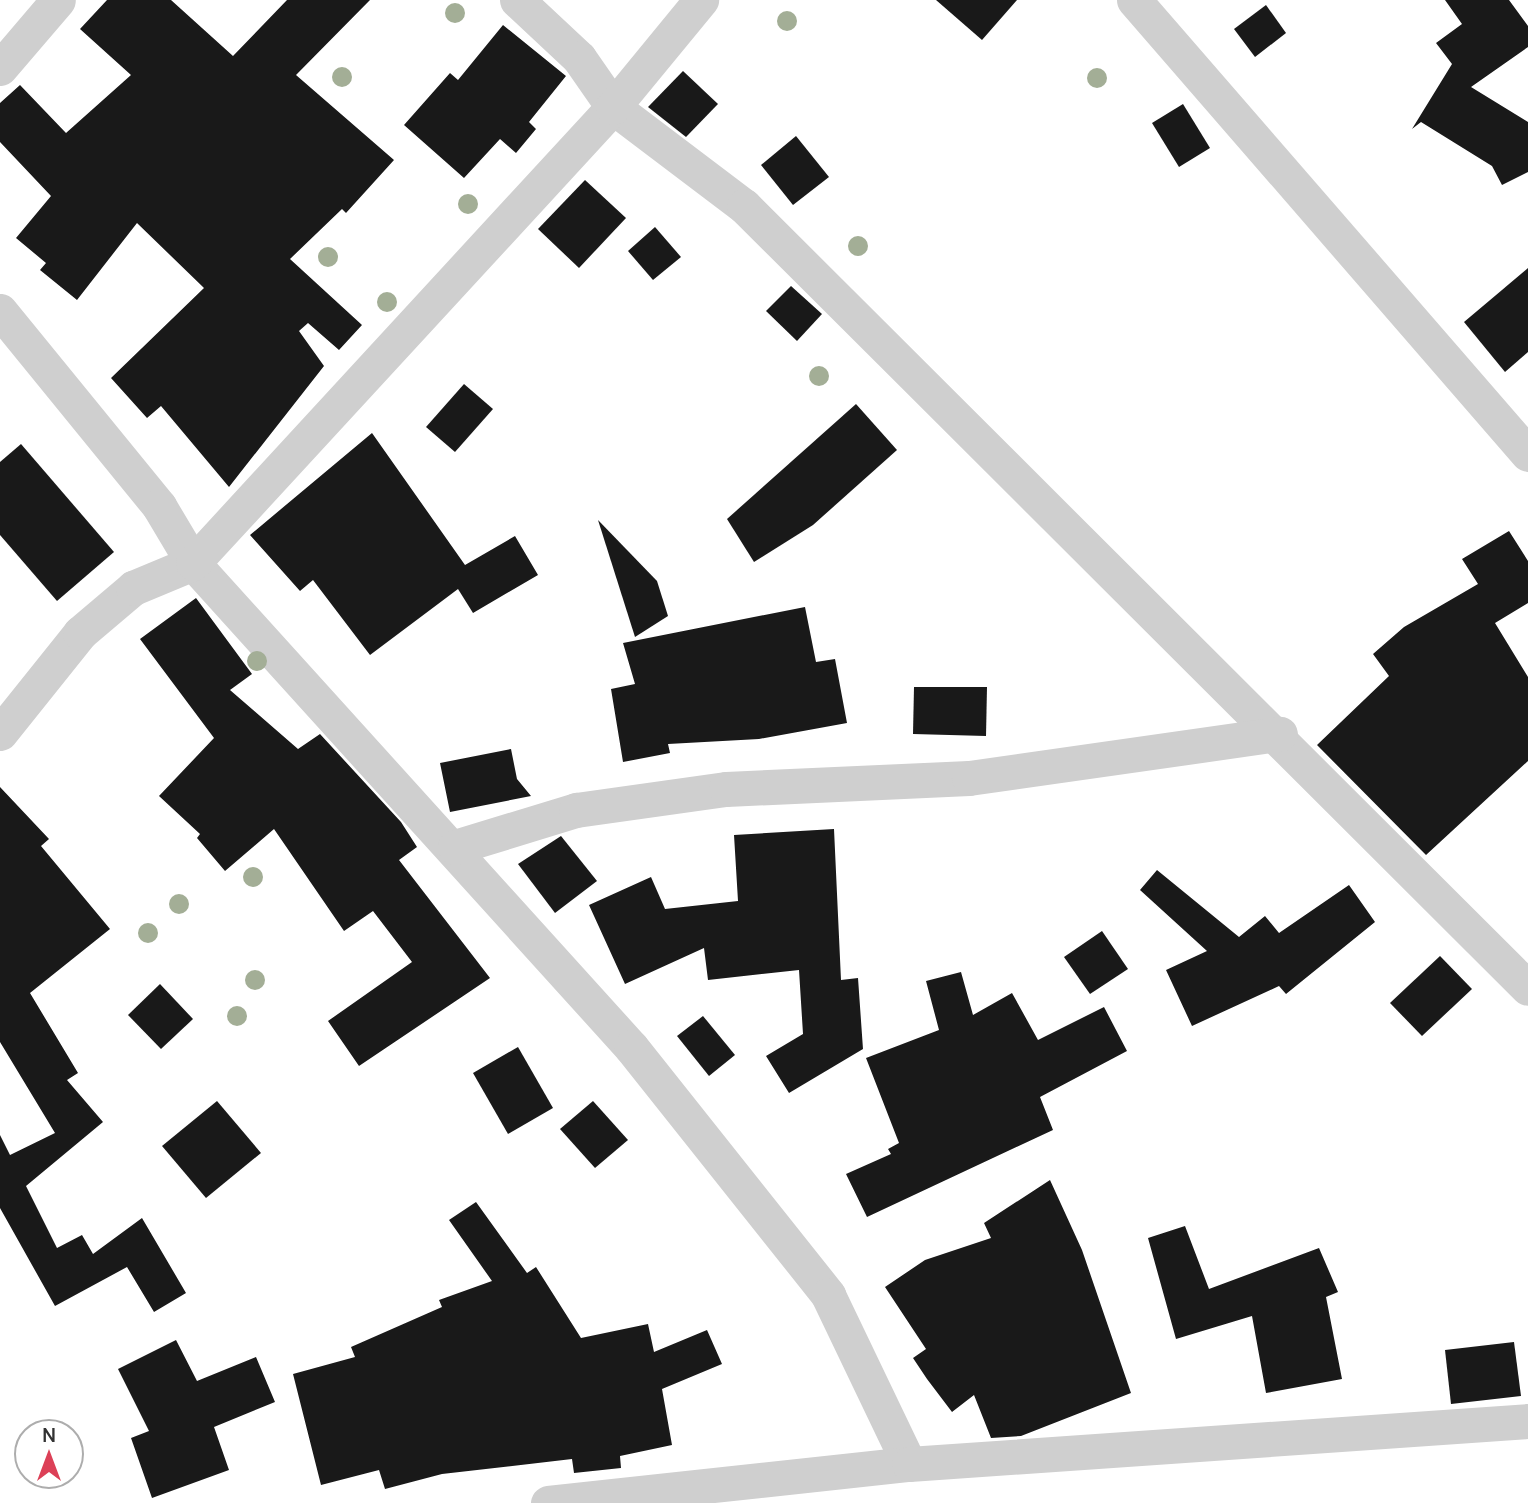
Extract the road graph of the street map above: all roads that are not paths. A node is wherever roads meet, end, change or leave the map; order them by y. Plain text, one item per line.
1 (58, 0) edge
2 (517, 0) edge
3 (701, 0) edge
4 (1134, 0) edge
5 (0, 68) edge
6 (613, 107) junction
7 (0, 311) edge
8 (1528, 454) edge
9 (193, 563) junction
10 (0, 733) edge
11 (1280, 734) junction
12 (455, 847) junction
13 (1528, 988) edge
14 (1528, 1421) edge
15 (909, 1464) junction
16 (548, 1503) edge

1 - 5 street
2 - 6 street
3 - 6 street
4 - 8 street
6 - 9 street
6 - 11 street
7 - 9 street
9 - 10 street
9 - 12 street
11 - 12 street
11 - 13 street
12 - 15 street
14 - 15 street
15 - 16 street

